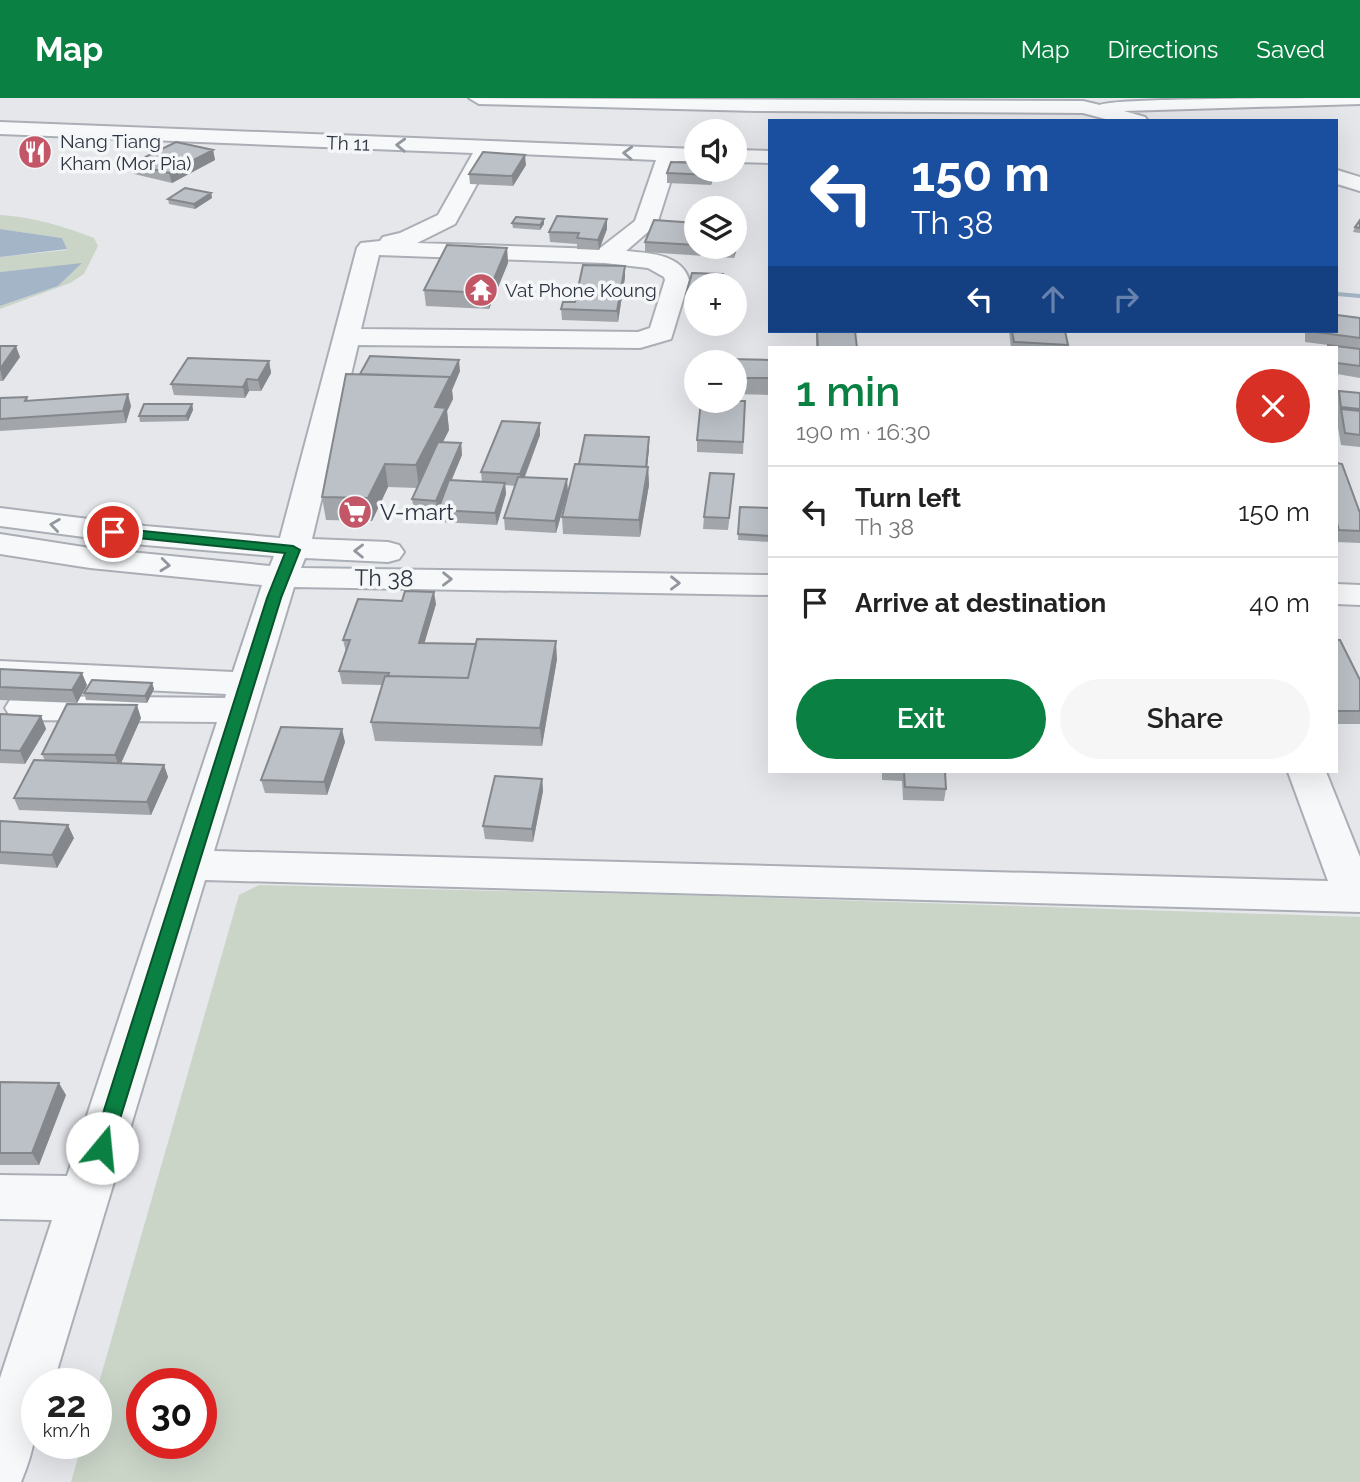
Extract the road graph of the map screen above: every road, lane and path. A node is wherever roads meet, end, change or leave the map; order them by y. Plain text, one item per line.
1 (479, 98) edge
2 (1360, 98) edge
3 (1083, 107) junction
4 (1130, 119) edge
5 (0, 128) edge
6 (486, 148) junction
7 (669, 154) junction
8 (684, 155) edge
9 (747, 156) edge
10 (768, 156) edge
11 (1338, 177) edge
12 (1360, 184) edge
13 (369, 248) junction
14 (605, 256) junction
15 (343, 350) junction
16 (0, 517) edge
17 (0, 544) edge
18 (768, 560) edge
19 (287, 563) junction
20 (1338, 569) edge
21 (1360, 569) edge
22 (768, 585) edge
23 (1338, 594) edge
24 (1360, 594) edge
25 (0, 672) edge
26 (243, 697) junction
27 (23, 708) edge
28 (1307, 773) edge
29 (189, 865) junction
30 (1357, 897) edge
31 (0, 1197) edge
32 (86, 1199) junction
33 (0, 1464) edge

1 - 3 street
2 - 3 street
3 - 4 street
6 -> 5 street, Th 11
7 -> 6 street, Th 11
6 - 13 street
7 - 8 street, Th 11
7 - 14 street
9 - 10 street
11 - 12 street
13 - 14 street
13 - 15 street
14 - 15 street
15 - 19 street
19 -> 16 street, Th 38
17 -> 19 street, Th 38
18 -> 19 street, Th 38
19 -> 22 street, Th 38
19 - 26 street
20 - 21 street
23 - 24 street
25 - 26 street
26 - 27 street
26 - 29 street
28 - 30 street
29 - 30 street
29 - 32 street
31 - 32 street
32 - 33 street

